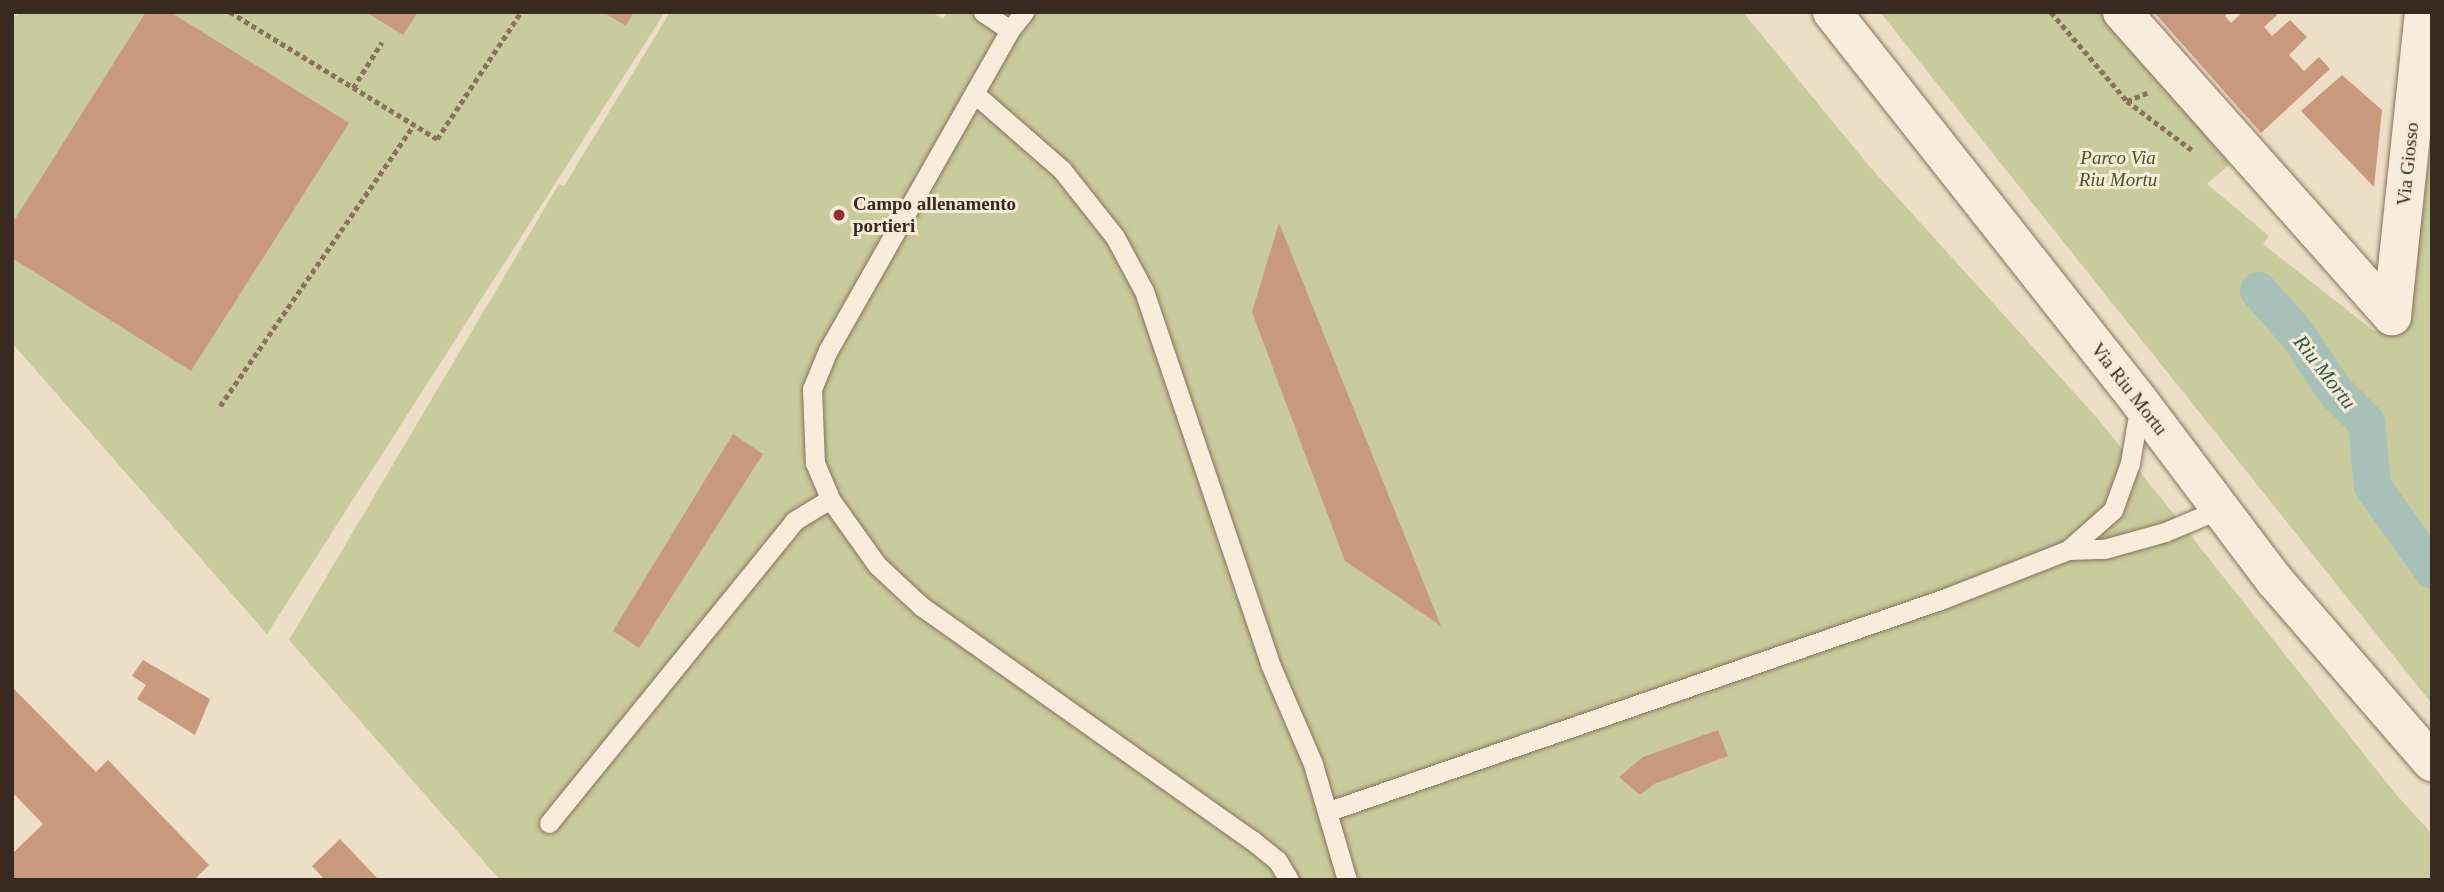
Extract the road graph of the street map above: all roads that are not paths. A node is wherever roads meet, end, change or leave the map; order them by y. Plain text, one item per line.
1 (983, 12) edge
2 (1024, 12) edge
3 (1832, 12) edge
4 (2122, 12) edge
5 (2424, 12) edge
6 (1010, 30) junction
7 (975, 94) junction
8 (2140, 402) junction
9 (830, 499) junction
10 (2220, 509) junction
11 (2068, 550) junction
12 (2432, 762) edge
13 (1329, 811) junction
14 (549, 823) dead end
15 (1289, 880) edge
16 (1347, 880) edge

1 - 6 lane
2 - 6 lane
3 - 8 main road, Via Riu Mortu
4 - 5 main road, Via Giosso
6 - 7 lane
7 - 9 lane
7 - 13 lane
8 - 10 main road, Via Riu Mortu
8 - 11 lane
9 - 14 lane
9 - 15 lane
10 - 11 lane
10 - 12 main road, Via Riu Mortu
11 - 13 lane
13 - 16 lane

